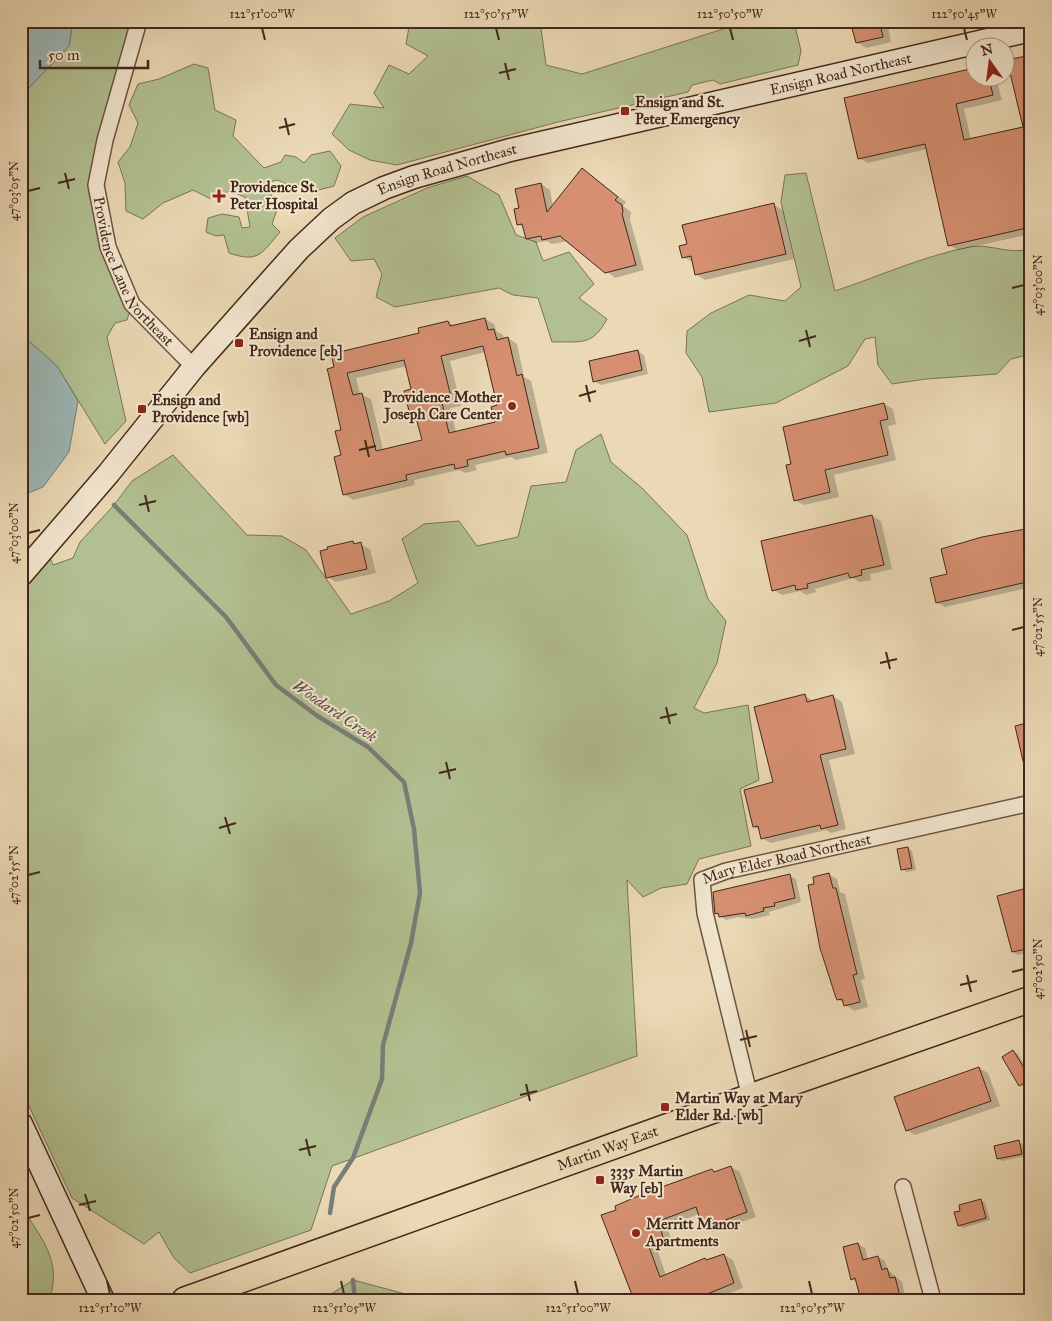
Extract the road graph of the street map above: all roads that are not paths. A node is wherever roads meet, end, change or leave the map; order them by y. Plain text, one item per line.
1 (139, 21) edge
2 (1031, 30) edge
3 (194, 367) junction
4 (21, 575) edge
5 (1031, 803) edge
6 (1031, 999) edge
7 (750, 1097) junction
8 (21, 1124) edge
9 (903, 1187) dead end
10 (104, 1300) edge
11 (186, 1300) edge
12 (933, 1300) edge

1 - 3 street, Providence Lane Northeast
2 - 3 street, Ensign Road Northeast
3 - 4 street, Ensign Road Northeast
5 - 7 street, Mary Elder Road Northeast
6 - 7 main road, Martin Way East
7 - 11 main road, Martin Way East
8 - 10 street
9 - 12 street

